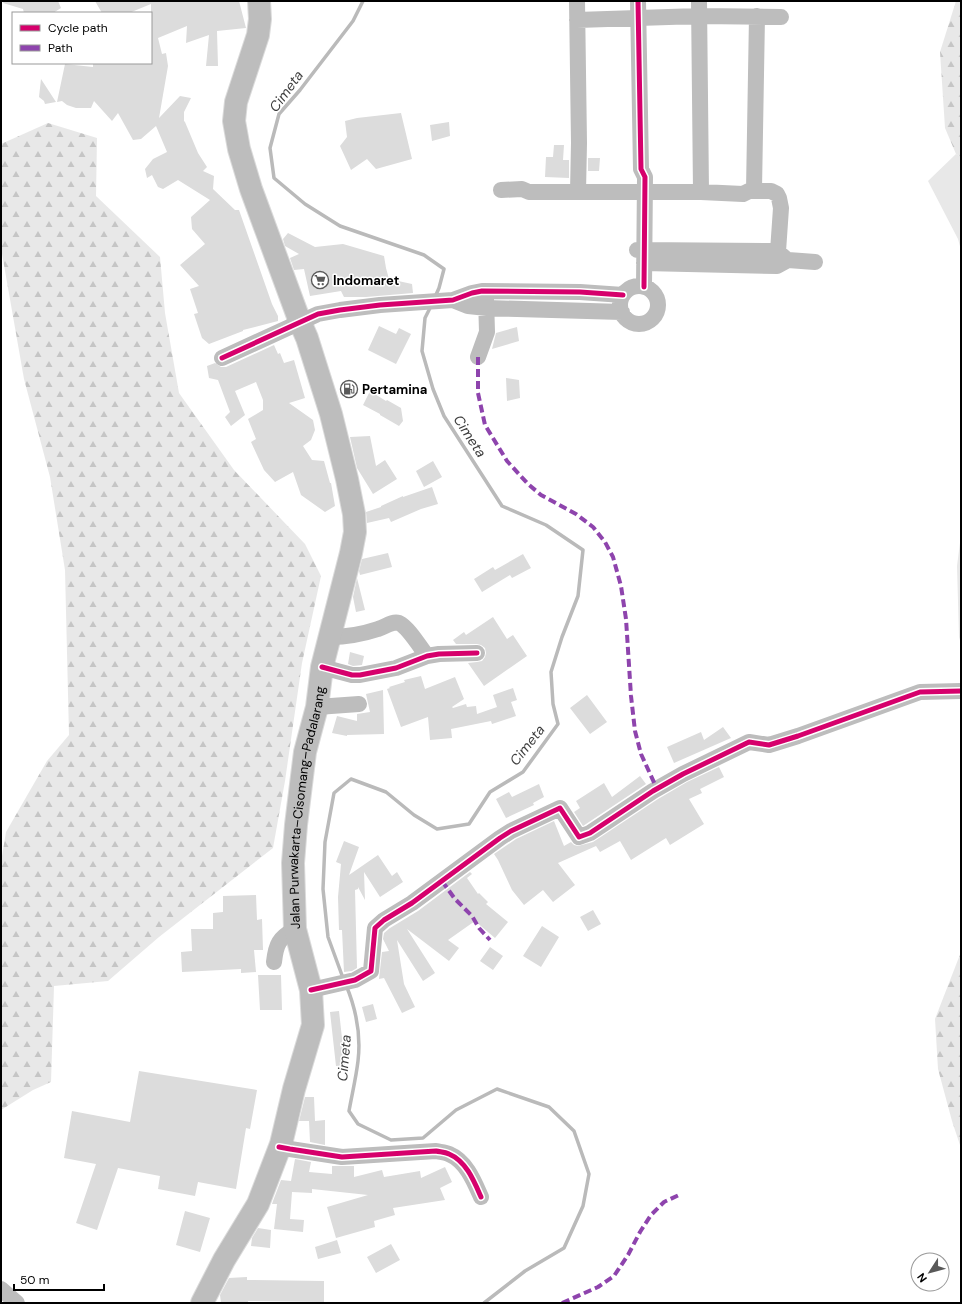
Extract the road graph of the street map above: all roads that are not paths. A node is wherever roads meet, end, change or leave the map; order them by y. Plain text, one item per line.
1 (259, 1) edge
2 (577, 1) edge
3 (638, 1) edge
4 (699, 8) edge
5 (757, 16) junction
6 (638, 17) junction
7 (781, 17) dead end
8 (578, 20) junction
9 (578, 188) junction
10 (641, 188) junction
11 (701, 189) junction
12 (501, 190) dead end
13 (752, 191) junction
14 (642, 255) junction
15 (781, 259) junction
16 (815, 262) dead end
17 (641, 287) junction
18 (486, 291) junction
19 (623, 295) junction
20 (447, 300) junction
21 (487, 308) junction
22 (622, 312) junction
23 (300, 322) junction
24 (478, 357) dead end
25 (222, 358) dead end
26 (330, 638) junction
27 (477, 653) dead end
28 (427, 656) junction
29 (322, 667) junction
30 (961, 691) edge
31 (359, 704) dead end
32 (317, 707) junction
33 (295, 929) junction
34 (274, 962) dead end
35 (311, 990) junction
36 (279, 1147) junction
37 (481, 1197) dead end
38 (1, 1289) edge
39 (17, 1303) edge
40 (202, 1303) edge

1 - 23 highway, Jalan Purwakarta–Cisomang–Padalarang
2 - 8 street
3 - 6 street
4 - 5 street
4 - 6 street
4 - 11 street
5 - 7 street
5 - 13 street
6 - 8 street
6 - 10 street
8 - 9 street
9 - 10 street
9 - 12 street
10 - 11 street
10 - 14 street
11 - 13 street
13 - 15 street
14 - 15 street
14 - 17 street
15 - 16 street
17 - 19 street
17 - 22 street
18 - 19 street
18 - 20 street
18 - 21 street
19 - 22 street
20 - 21 street
20 - 23 street
21 - 22 street
21 - 24 street
23 - 25 street
23 - 26 highway, Jalan Purwakarta–Cisomang–Padalarang
26 - 28 street
26 - 29 highway, Jalan Purwakarta–Cisomang–Padalarang
27 - 28 street
28 - 29 street
29 - 32 highway, Jalan Purwakarta–Cisomang–Padalarang
30 - 35 street
31 - 32 street
32 - 33 highway, Jalan Purwakarta–Cisomang–Padalarang
33 - 34 street
33 - 35 highway, Jalan Purwakarta–Cisomang–Padalarang
35 - 36 highway, Jalan Purwakarta–Cisomang–Padalarang
36 - 37 street
36 - 40 highway, Jalan Purwakarta–Cisomang–Padalarang
38 - 39 street

